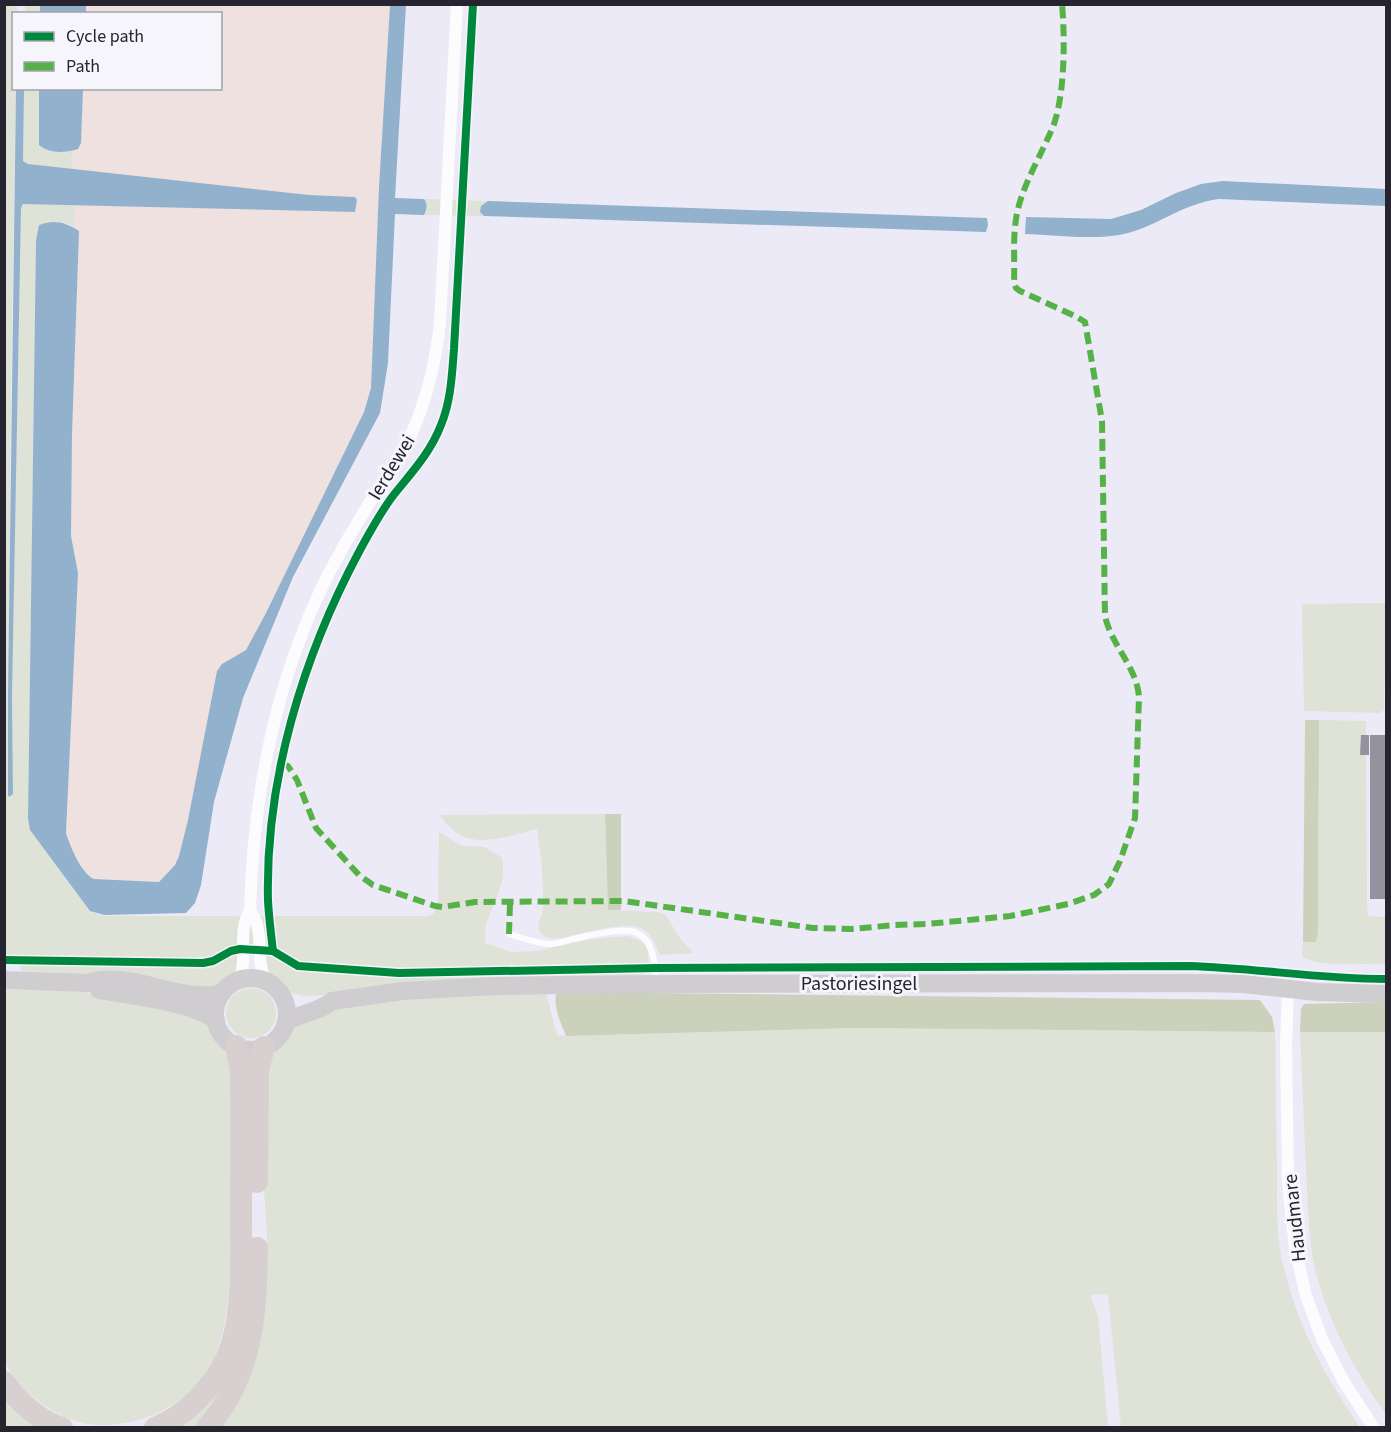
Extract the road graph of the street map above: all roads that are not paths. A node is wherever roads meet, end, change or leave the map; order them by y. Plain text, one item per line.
1 (457, 4) edge
2 (250, 911) junction
3 (509, 934) dead end
4 (7, 980) edge
5 (240, 980) junction
6 (264, 981) junction
7 (88, 983) junction
8 (656, 984) junction
9 (1287, 990) junction
10 (222, 993) junction
11 (1386, 994) edge
12 (282, 996) junction
13 (332, 1001) junction
14 (216, 1020) junction
15 (286, 1022) junction
16 (236, 1046) junction
17 (264, 1047) junction
18 (4, 1382) edge
19 (62, 1428) edge
20 (155, 1428) edge
21 (207, 1428) edge
22 (1374, 1428) edge

1 - 2 street, Ierdewei
2 - 5 street, Ierdewei
2 - 6 street, Ierdewei
3 - 8 lane
4 - 7 street
5 - 6 street
5 - 10 street
6 - 12 street
7 - 10 street
7 - 14 street
8 - 9 street, Pastoriesingel
8 - 13 street, Pastoriesingel
9 - 11 street, Pastoriesingel
9 - 22 street, Haudmare
10 - 14 street
12 - 13 street, Pastoriesingel
12 - 15 street
13 - 15 street, Pastoriesingel
14 - 16 street
15 - 17 street
16 - 17 street
16 - 20 highway
17 - 21 highway
18 - 19 highway

